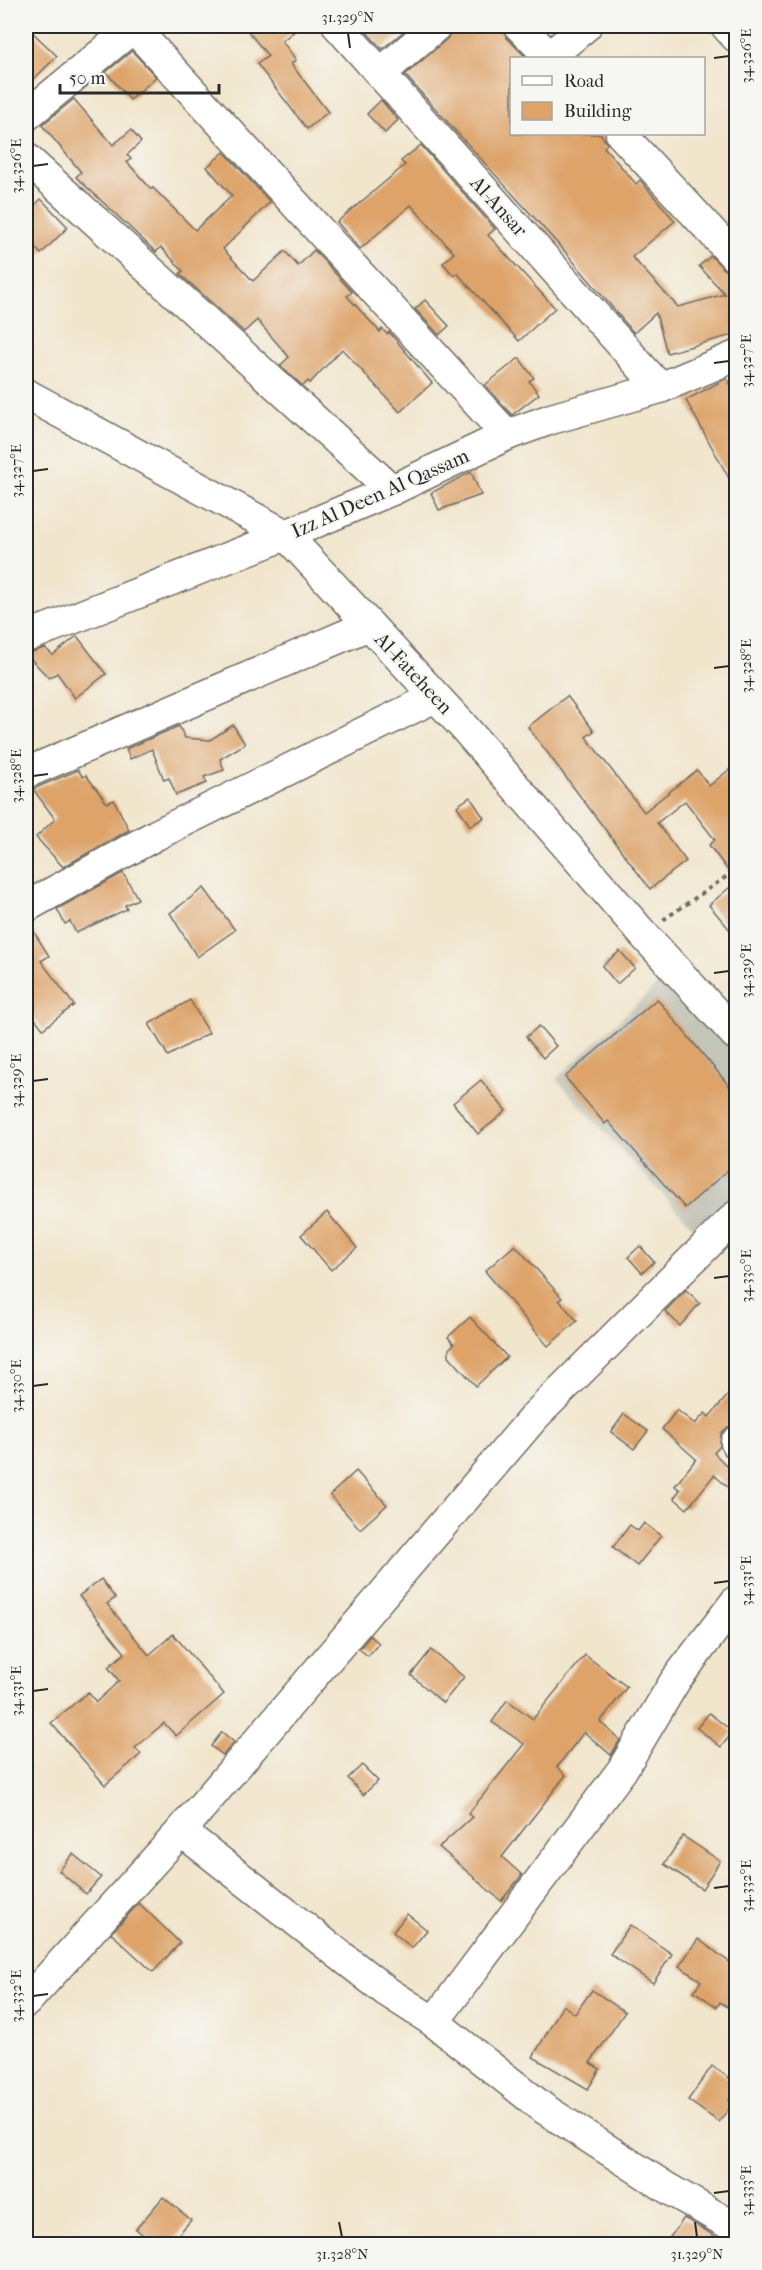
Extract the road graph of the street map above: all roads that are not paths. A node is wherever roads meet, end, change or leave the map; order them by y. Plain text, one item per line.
1 (133, 26) edge
2 (338, 26) edge
3 (436, 26) edge
4 (519, 26) edge
5 (586, 26) edge
6 (726, 26) edge
7 (736, 37) edge
8 (549, 57) edge
9 (551, 57) edge
10 (381, 74) junction
11 (26, 117) edge
12 (622, 135) edge
13 (26, 158) edge
14 (736, 258) edge
15 (736, 356) edge
16 (660, 388) junction
17 (26, 394) edge
18 (507, 435) junction
19 (392, 490) junction
20 (286, 535) junction
21 (369, 625) junction
22 (26, 637) edge
23 (435, 697) junction
24 (26, 773) edge
25 (26, 907) edge
26 (736, 1035) edge
27 (736, 1216) edge
28 (736, 1601) edge
29 (181, 1831) junction
30 (26, 2002) edge
31 (434, 2022) junction
32 (736, 2228) edge

1 - 11 street
1 - 18 street
2 - 10 street, Al-Ansar
3 - 10 street
4 - 8 street
5 - 9 street
6 - 7 street
10 - 16 street, Al-Ansar
12 - 14 street
13 - 19 street
15 - 16 street, Izz Al Deen Al Qassam
16 - 18 street, Izz Al Deen Al Qassam
17 - 20 street, Al-Fateheen
18 - 19 street, Izz Al Deen Al Qassam
19 - 20 street, Izz Al Deen Al Qassam
20 - 21 street, Al-Fateheen
20 - 22 street, Izz Al Deen Al Qassam
21 - 23 street, Al-Fateheen
21 - 24 street
23 - 25 street
23 - 26 street, Al-Fateheen
27 - 29 street
28 - 31 street
29 - 30 street
29 - 31 street
31 - 32 street

